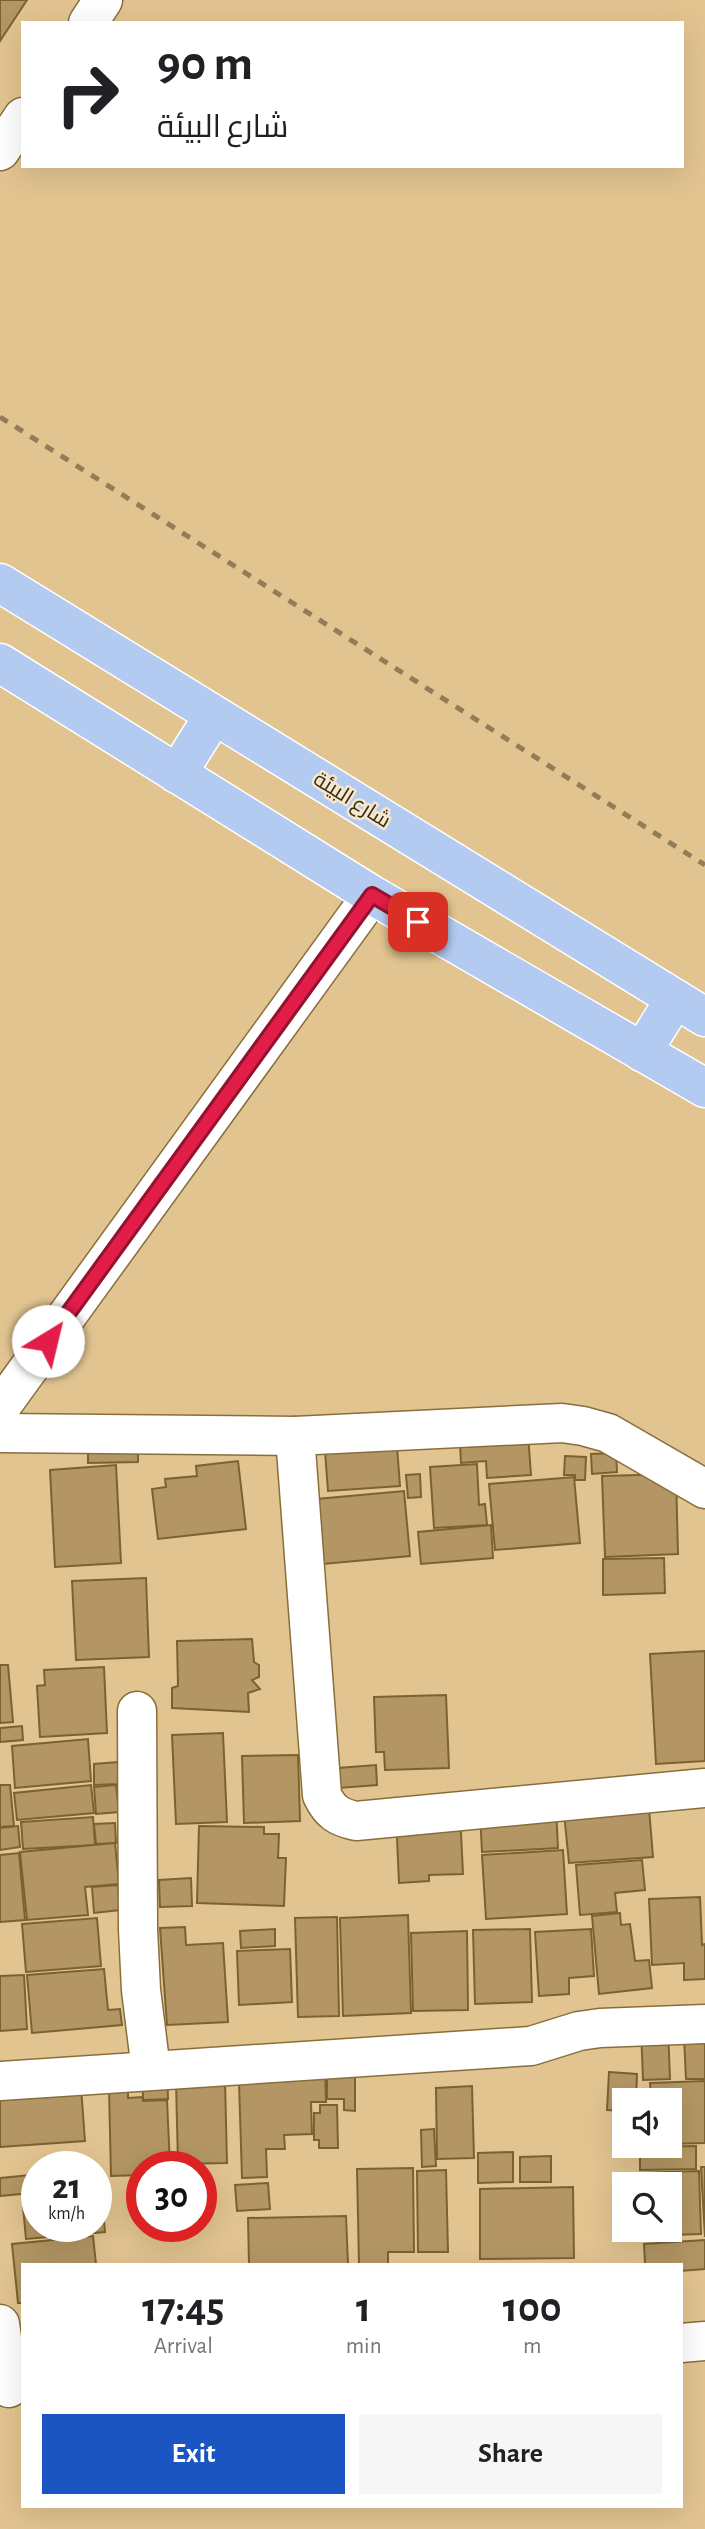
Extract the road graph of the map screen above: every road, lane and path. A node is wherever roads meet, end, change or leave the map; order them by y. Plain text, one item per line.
1 (103, 0) edge
2 (89, 21) edge
3 (21, 120) edge
4 (0, 150) edge
5 (3, 592) edge
6 (0, 663) edge
7 (214, 715) junction
8 (177, 774) junction
9 (372, 895) junction
10 (690, 1008) edge
11 (642, 1052) junction
12 (705, 1088) edge
13 (0, 1408) edge
14 (0, 1433) edge
15 (295, 1436) junction
16 (705, 1489) edge
17 (137, 1711) dead end
18 (705, 1788) edge
19 (705, 2024) edge
20 (151, 2070) junction
21 (0, 2081) edge
22 (0, 2324) edge
23 (705, 2341) edge
24 (683, 2343) edge
25 (10, 2388) edge

1 - 2 street
3 - 4 street
5 - 7 main road, شارع البيئة
6 - 8 main road
7 - 8 main road
7 - 10 main road, شارع البيئة
8 - 9 main road
9 - 11 main road
9 - 13 street
10 - 11 main road
11 - 12 main road
14 - 15 street
15 - 16 street
15 - 18 street
17 - 20 street
19 - 20 street
20 - 21 street
22 - 25 street
23 - 24 street

